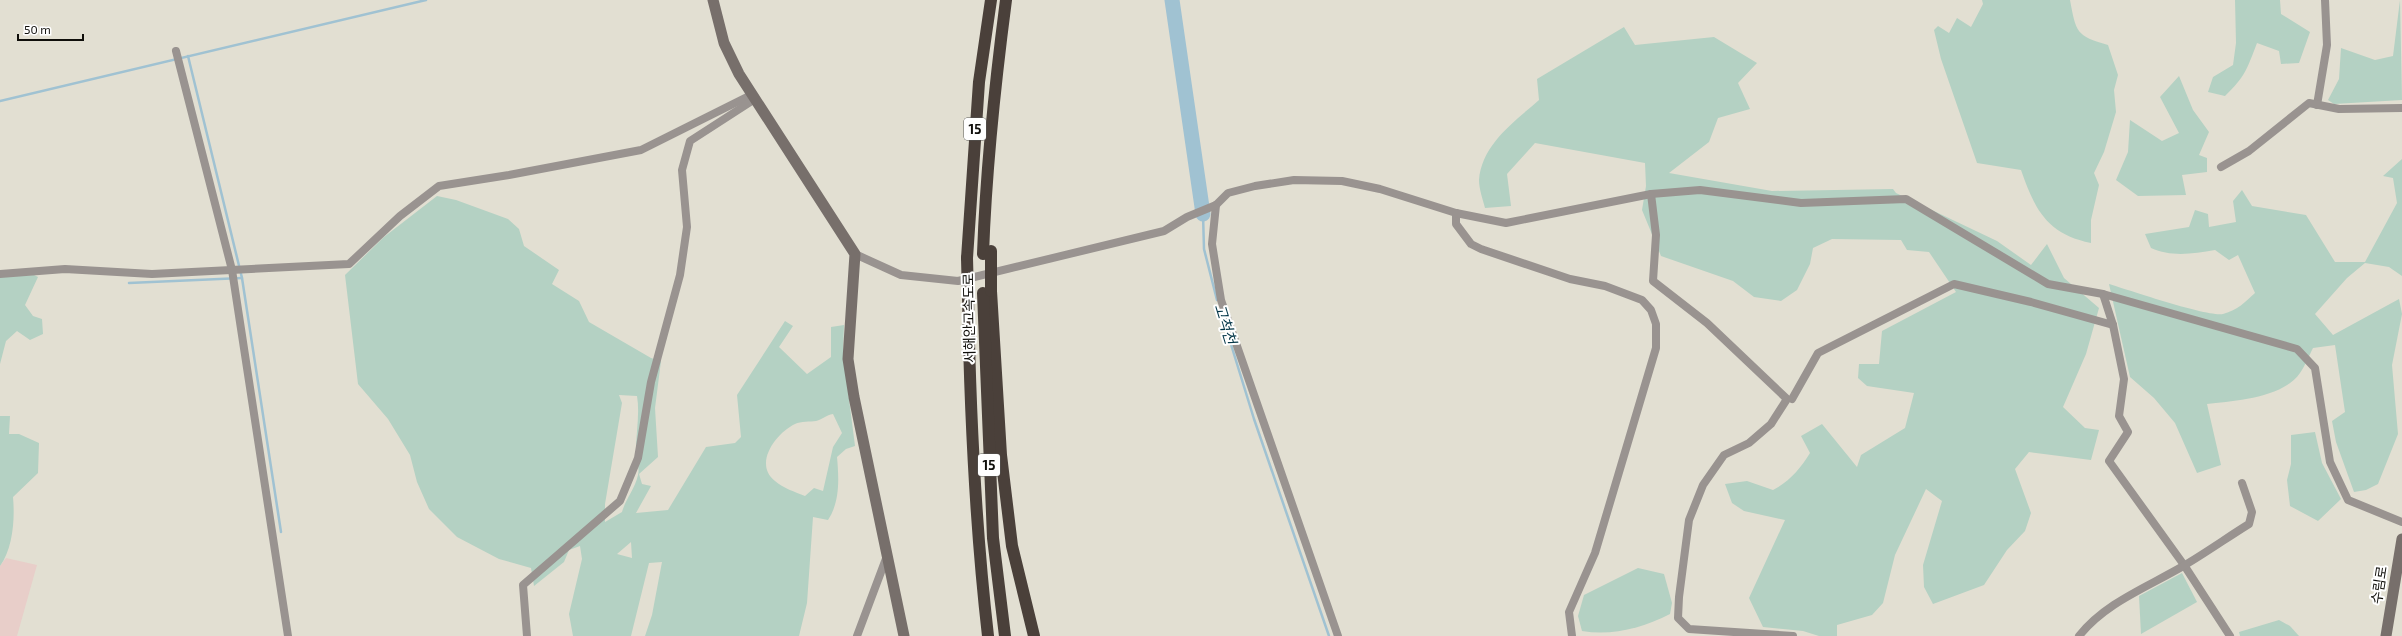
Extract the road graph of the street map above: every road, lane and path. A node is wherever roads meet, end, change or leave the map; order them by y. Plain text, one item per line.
1 (714, 0) edge
2 (990, 0) edge
3 (1006, 0) edge
4 (2325, 0) edge
5 (177, 56) dead end
6 (753, 97) junction
7 (2317, 105) junction
8 (2402, 108) edge
9 (2221, 167) dead end
10 (1651, 194) junction
11 (1213, 206) junction
12 (1456, 213) junction
13 (855, 254) junction
14 (236, 273) junction
15 (0, 274) edge
16 (987, 292) junction
17 (2103, 294) junction
18 (2113, 325) junction
19 (1792, 399) dead end
20 (2242, 483) dead end
21 (2402, 522) edge
22 (2402, 538) edge
23 (887, 556) junction
24 (2184, 565) junction
25 (288, 636) edge
26 (527, 636) edge
27 (857, 636) edge
28 (904, 636) edge
29 (988, 636) edge
30 (1005, 636) edge
31 (1034, 636) edge
32 (1338, 636) edge
33 (1572, 636) edge
34 (1792, 636) edge
35 (2079, 636) edge
36 (2230, 636) edge
37 (2386, 636) edge

1 - 6 street
2 - 29 highway, 서해안고속도로 / 15, bridge
3 - 16 highway, 15, bridge
4 - 7 street
5 - 14 street
6 - 13 street
6 - 14 street
6 - 26 street
7 - 8 street
7 - 9 street
10 - 12 street
10 - 17 street
10 - 34 street
11 - 12 street
11 - 13 street
11 - 32 street
12 - 33 street
13 - 23 street
14 - 15 street
14 - 25 street
16 - 30 highway, 서해안고속도로 / 15
16 - 31 highway
17 - 18 street
17 - 21 street
18 - 19 street
18 - 24 street
20 - 24 street
22 - 37 street, 수림로
23 - 27 street
23 - 28 street
24 - 35 street
24 - 36 street

